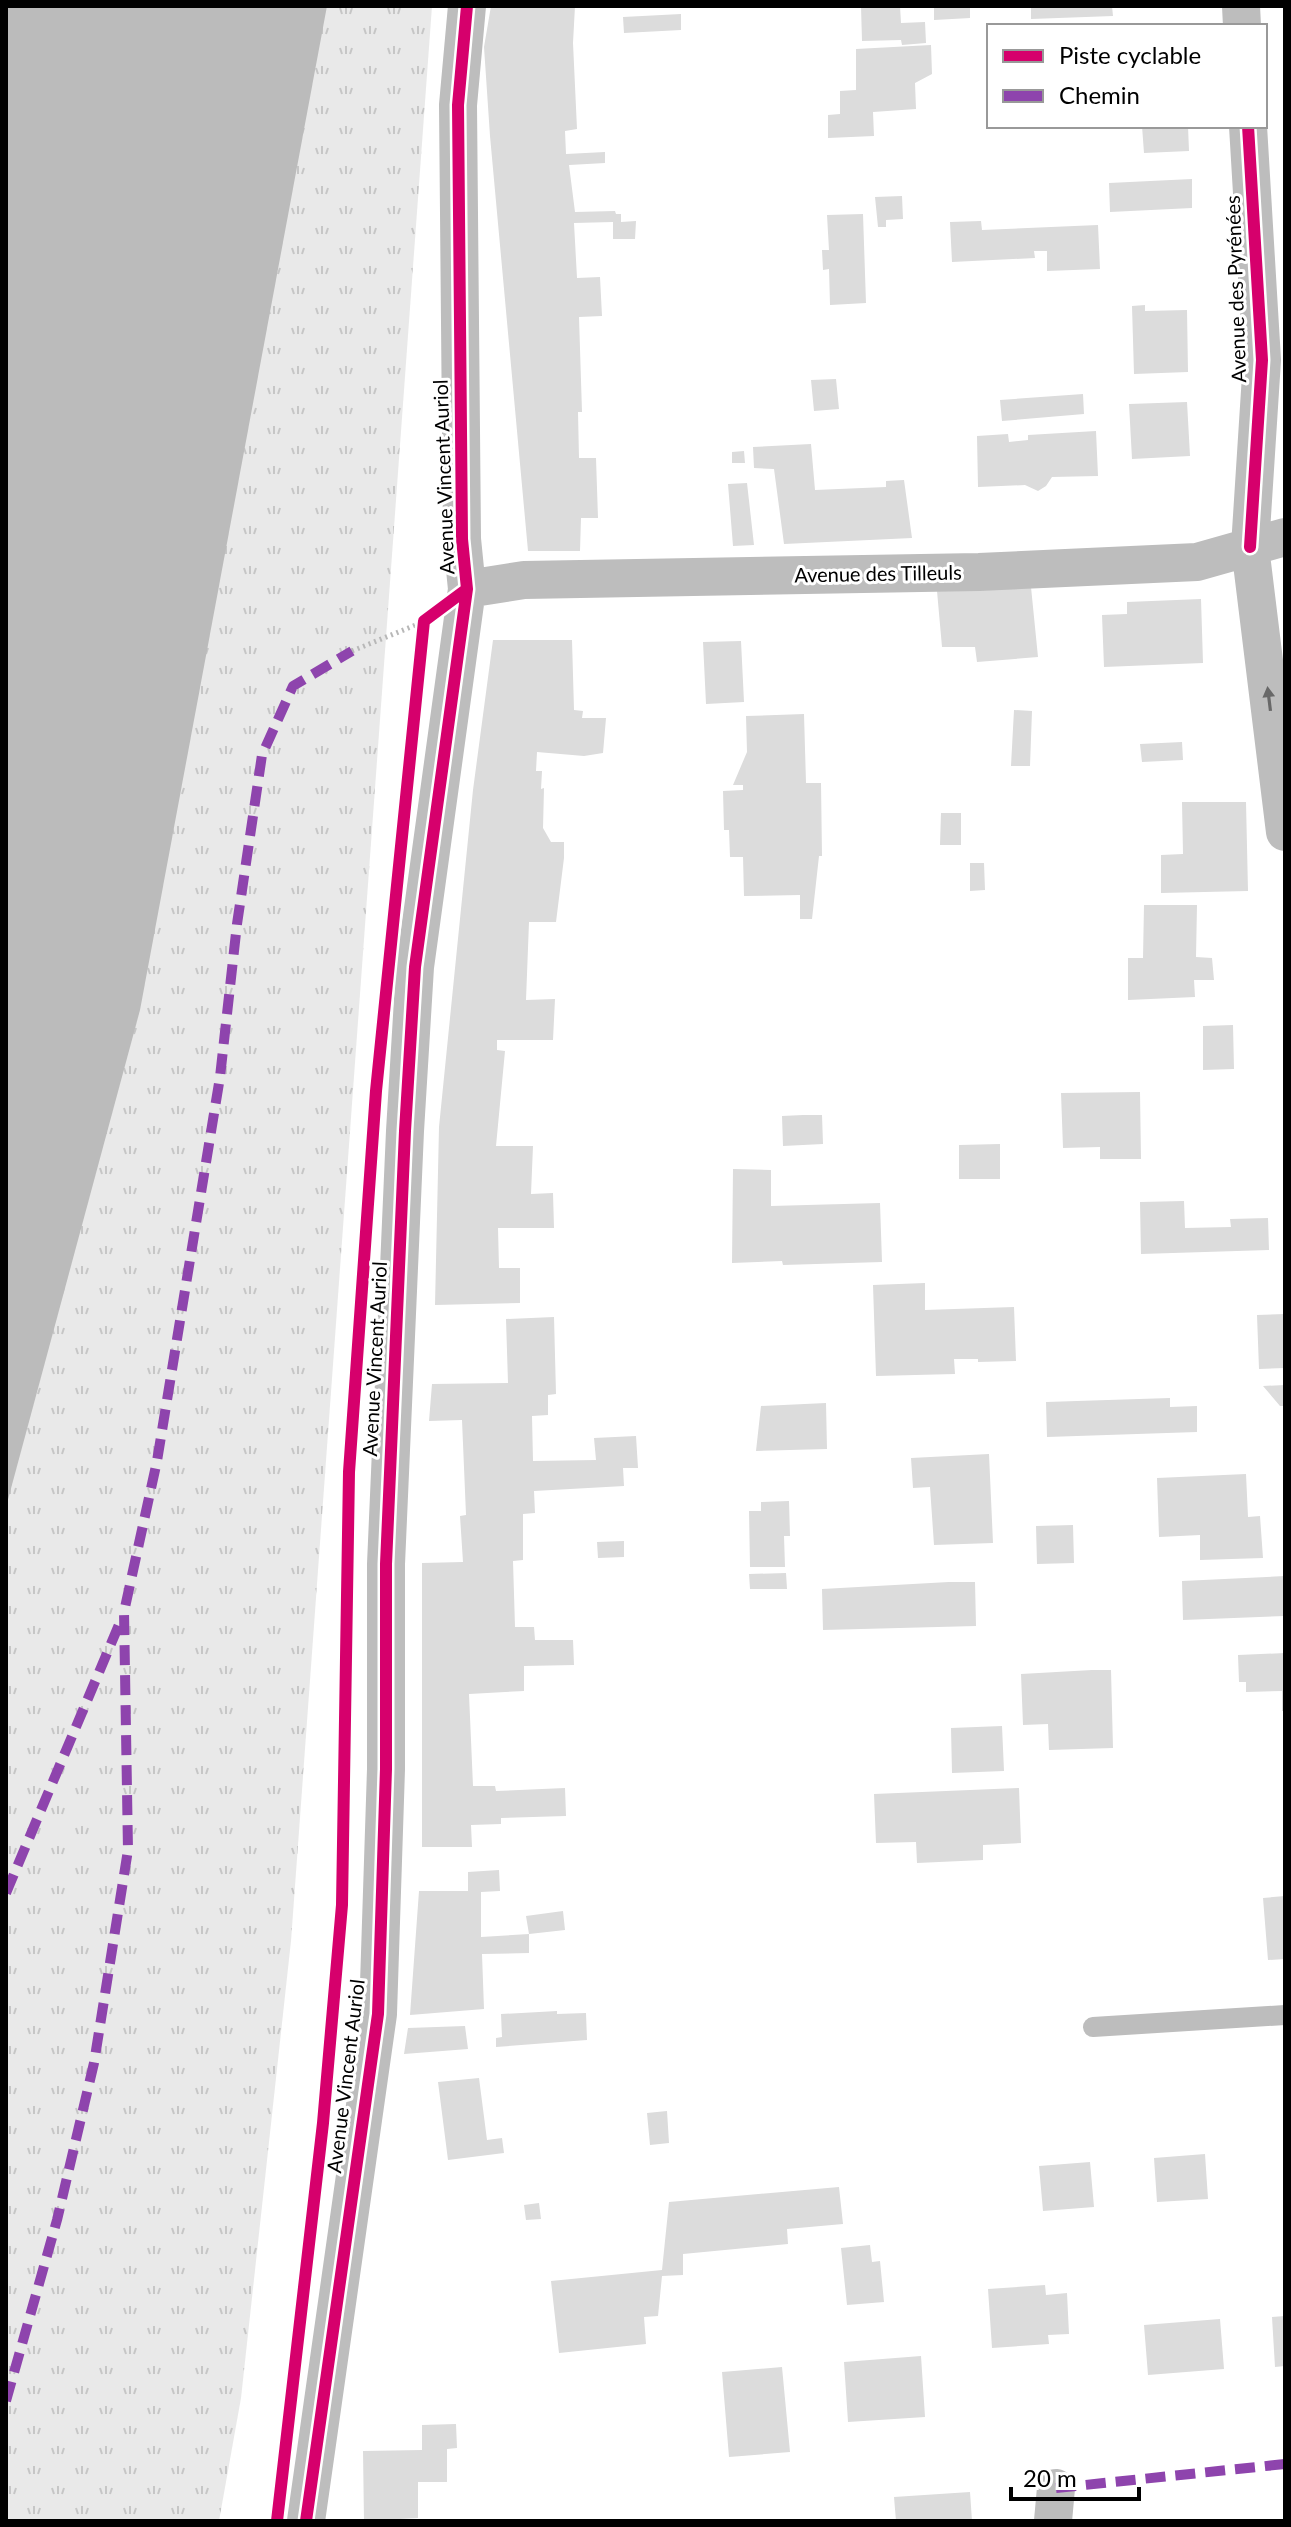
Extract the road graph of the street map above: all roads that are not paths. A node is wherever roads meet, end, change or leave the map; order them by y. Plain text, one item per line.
1 (467, 6) edge
2 (1248, 128) edge
3 (1267, 542) edge
4 (467, 589) junction
5 (1285, 832) edge
6 (1285, 2015) edge
7 (1093, 2027) dead end
8 (306, 2521) edge

1 - 4 street, Avenue Vincent Auriol
2 - 3 street, Avenue des Pyrénées
3 - 4 street, Avenue des Tilleuls
5 -> 3 street, Avenue des Pyrénées
4 - 8 street, Avenue Vincent Auriol
6 - 7 lane

